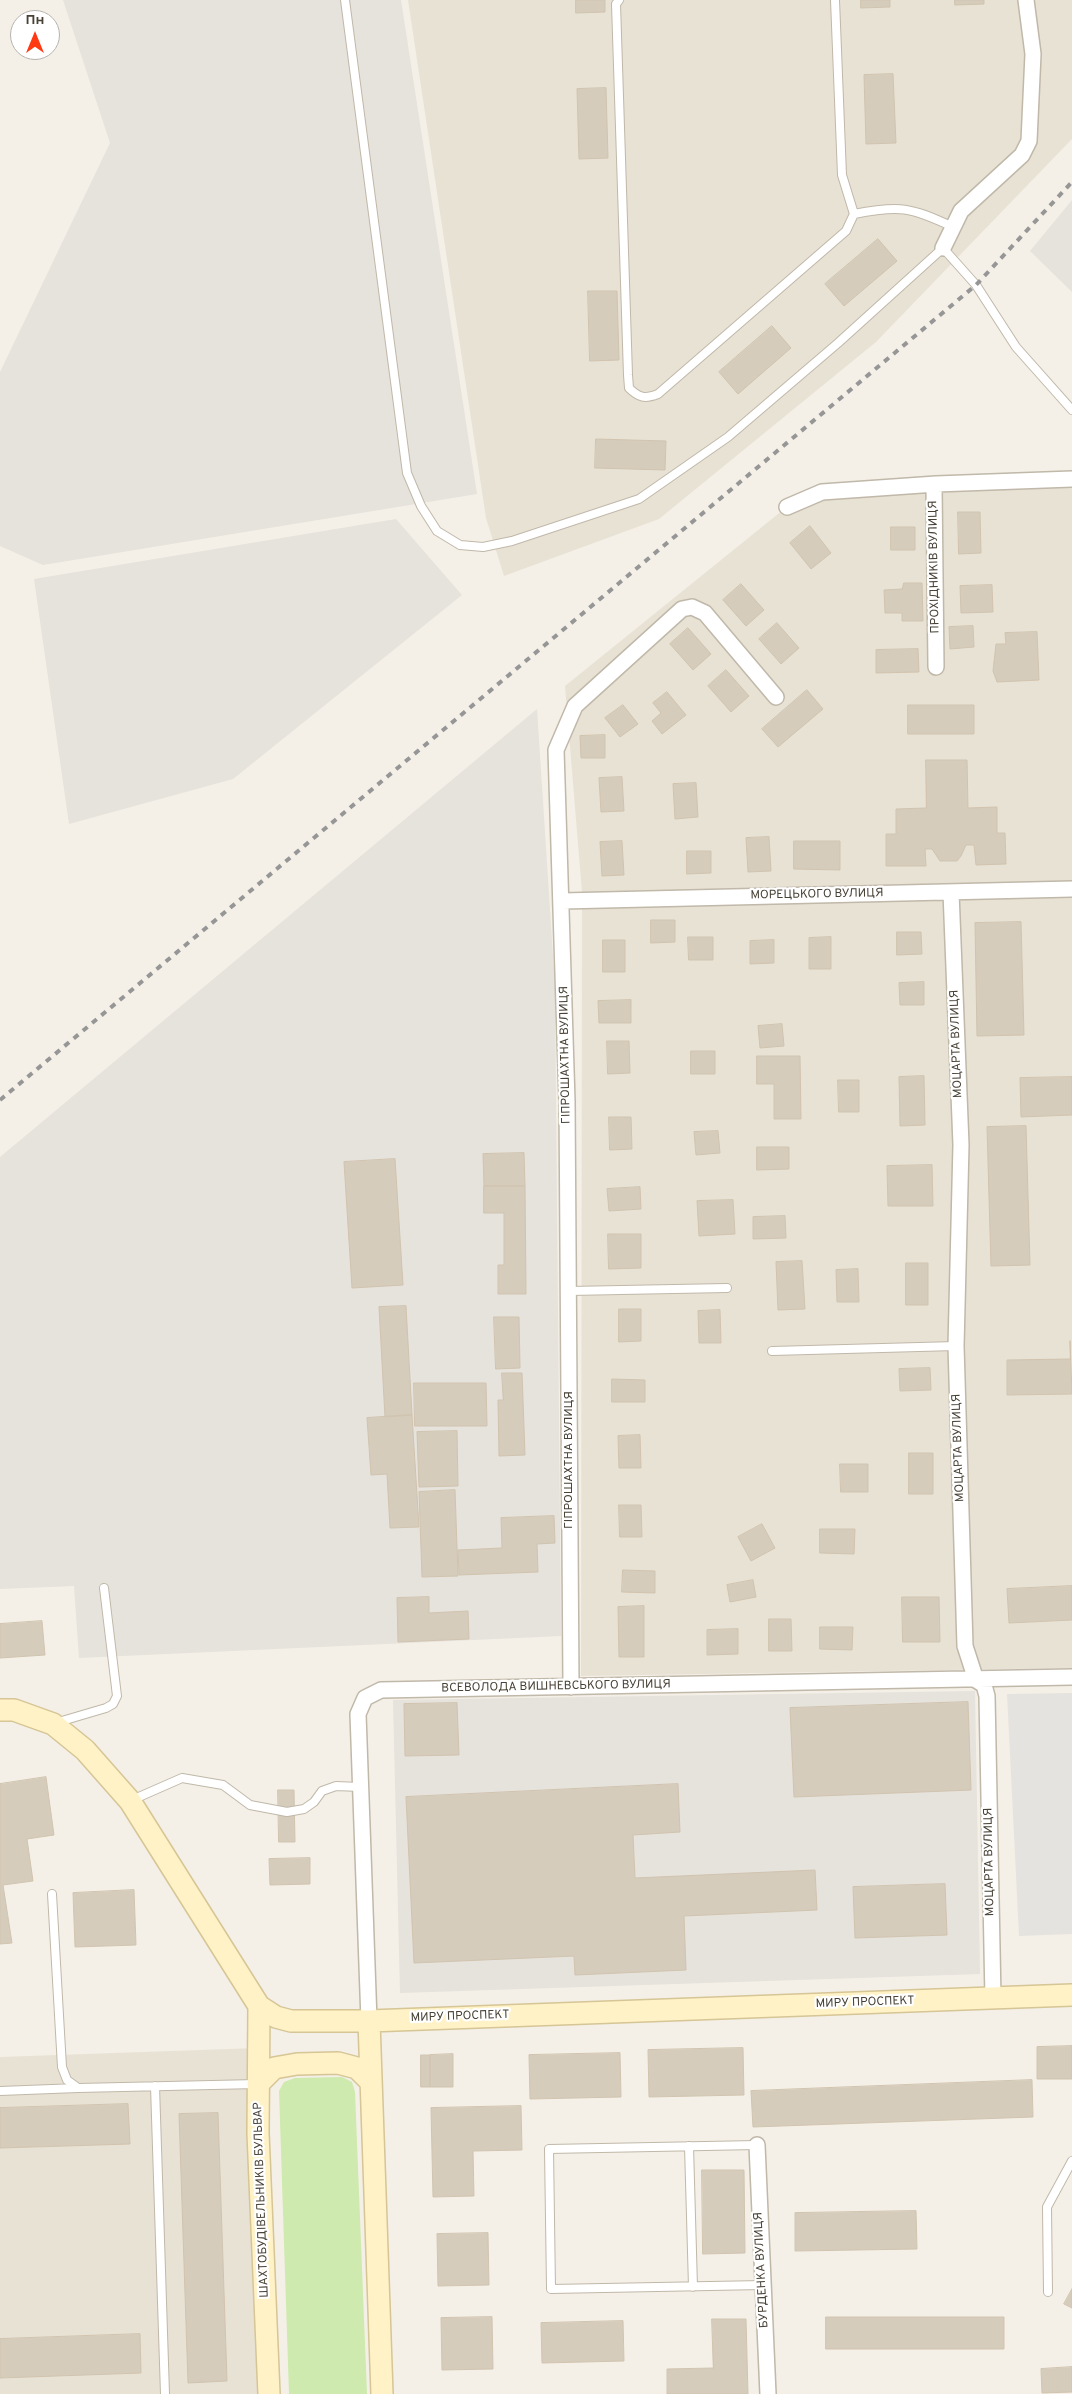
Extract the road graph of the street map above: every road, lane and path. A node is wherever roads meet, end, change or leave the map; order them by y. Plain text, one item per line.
1 (345, 0) edge
2 (620, 0) edge
3 (835, 0) edge
4 (1026, 0) edge
5 (854, 214) junction
6 (953, 227) junction
7 (943, 248) junction
8 (1072, 410) edge
9 (1072, 479) edge
10 (936, 484) junction
11 (787, 507) dead end
12 (936, 666) dead end
13 (776, 697) dead end
14 (1072, 889) edge
15 (951, 892) junction
16 (562, 901) junction
17 (727, 1288) dead end
18 (569, 1291) junction
19 (956, 1346) junction
20 (772, 1351) dead end
21 (104, 1588) dead end
22 (1072, 1677) edge
23 (976, 1680) junction
24 (571, 1687) junction
25 (0, 1710) edge
26 (53, 1724) junction
27 (360, 1787) junction
28 (130, 1801) junction
29 (52, 1894) dead end
30 (1072, 1995) edge
31 (993, 1998) junction
32 (259, 2006) junction
33 (369, 2020) junction
34 (371, 2082) junction
35 (258, 2084) junction
36 (155, 2086) junction
37 (78, 2088) junction
38 (0, 2091) edge
39 (757, 2145) joint
40 (689, 2146) junction
41 (1072, 2161) edge
42 (763, 2286) junction
43 (693, 2287) junction
44 (1048, 2292) dead end
45 (165, 2394) edge
46 (268, 2394) edge
47 (382, 2394) edge
48 (768, 2394) edge

1 - 7 lane
2 - 5 lane
3 - 5 lane
4 - 6 street
5 - 6 lane
6 - 7 street
7 - 8 lane
9 - 10 street, ПРОХІДНИКІВ ВУЛИЦЯ
10 - 11 street
10 - 12 street, ПРОХІДНИКІВ ВУЛИЦЯ
13 - 16 street, ГІПРОШАХТНА ВУЛИЦЯ
14 - 15 street, МОРЕЦЬКОГО ВУЛИЦЯ
15 - 16 street, МОРЕЦЬКОГО ВУЛИЦЯ
15 - 19 street, МОЦАРТА ВУЛИЦЯ
16 - 18 street, ГІПРОШАХТНА ВУЛИЦЯ
17 - 18 lane
18 - 24 street, ГІПРОШАХТНА ВУЛИЦЯ
19 - 20 lane
19 - 23 street, МОЦАРТА ВУЛИЦЯ
21 - 26 lane
22 - 23 street, ВСЕВОЛОДА ВИШНЕВСЬКОГО ВУЛИЦЯ
23 - 24 street, ВСЕВОЛОДА ВИШНЕВСЬКОГО ВУЛИЦЯ
23 - 31 street, МОЦАРТА ВУЛИЦЯ
24 - 27 street, ВСЕВОЛОДА ВИШНЕВСЬКОГО ВУЛИЦЯ
25 - 26 main road, МИРУ ПРОСПЕКТ
26 - 28 main road, МИРУ ПРОСПЕКТ
27 - 28 lane
27 - 33 street, ВСЕВОЛОДА ВИШНЕВСЬКОГО ВУЛИЦЯ
28 - 32 main road, МИРУ ПРОСПЕКТ
29 - 37 lane
30 - 31 main road, МИРУ ПРОСПЕКТ
31 - 33 main road, МИРУ ПРОСПЕКТ
32 - 33 main road, МИРУ ПРОСПЕКТ
32 - 35 main road, ШАХТОБУДІВЕЛЬНИКІВ БУЛЬВАР
33 - 34 main road
34 - 35 main road
34 - 47 main road
35 - 36 lane
35 - 46 main road, ШАХТОБУДІВЕЛЬНИКІВ БУЛЬВАР
36 - 37 lane
36 - 45 lane
37 - 38 lane
39 - 40 lane
39 - 42 street, БУРДЕНКА ВУЛИЦЯ
40 - 43 lane
40 - 43 lane
41 - 44 lane
42 - 43 lane
42 - 48 street, БУРДЕНКА ВУЛИЦЯ

